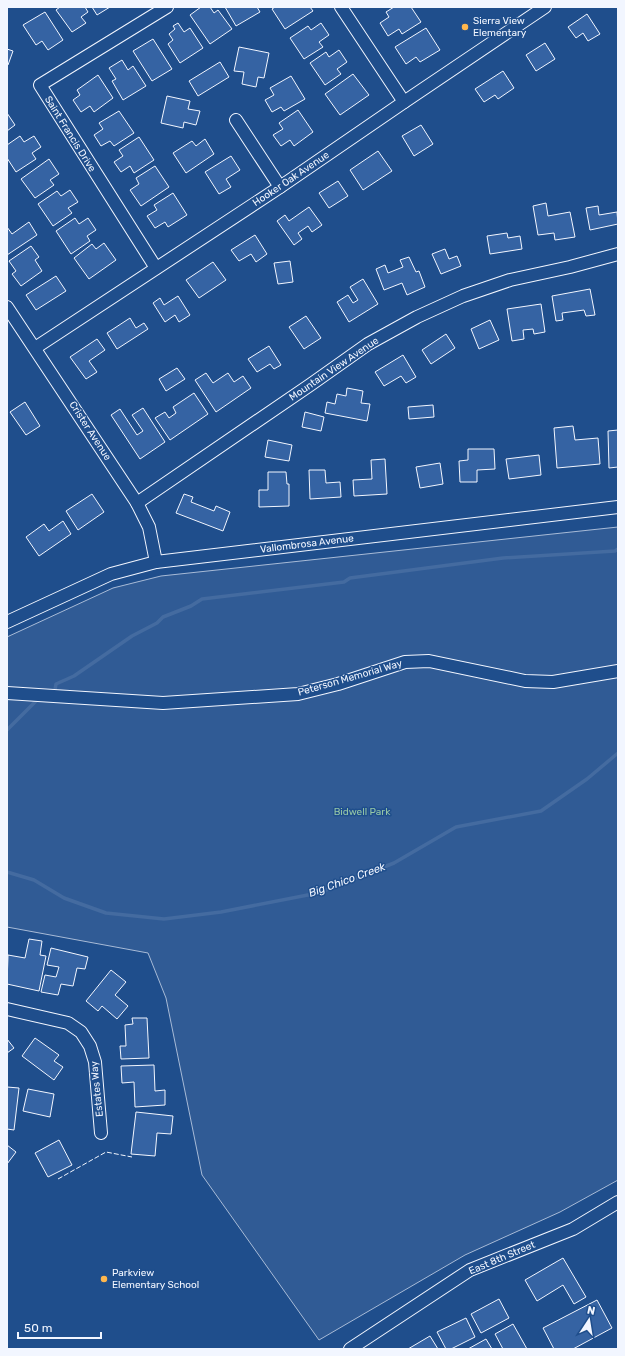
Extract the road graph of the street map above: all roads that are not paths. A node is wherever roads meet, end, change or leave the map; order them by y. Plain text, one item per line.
1 (167, 7) edge
2 (341, 7) edge
3 (546, 7) edge
4 (404, 102) junction
5 (236, 120) dead end
6 (280, 187) junction
7 (618, 254) edge
8 (156, 268) junction
9 (7, 307) edge
10 (35, 348) junction
11 (137, 503) junction
12 (618, 508) edge
13 (156, 562) junction
14 (7, 622) edge
15 (618, 671) edge
16 (7, 693) edge
17 (7, 1009) edge
18 (101, 1132) dead end
19 (618, 1202) edge
20 (350, 1349) edge

1 - 8 street, Saint Francis Drive
2 - 4 street
3 - 4 street, Hooker Oak Avenue
4 - 6 street, Hooker Oak Avenue
5 - 6 street
6 - 8 street, Hooker Oak Avenue
7 - 11 street, Mountain View Avenue
8 - 10 street, Hooker Oak Avenue
9 - 10 street, Crister Avenue
10 - 11 street, Crister Avenue
11 - 13 street, Crister Avenue
12 - 13 street, Vallombrosa Avenue
13 - 14 street, Vallombrosa Avenue
15 - 16 street, Peterson Memorial Way
17 - 18 street, Estates Way
19 - 20 street, East 8th Street

